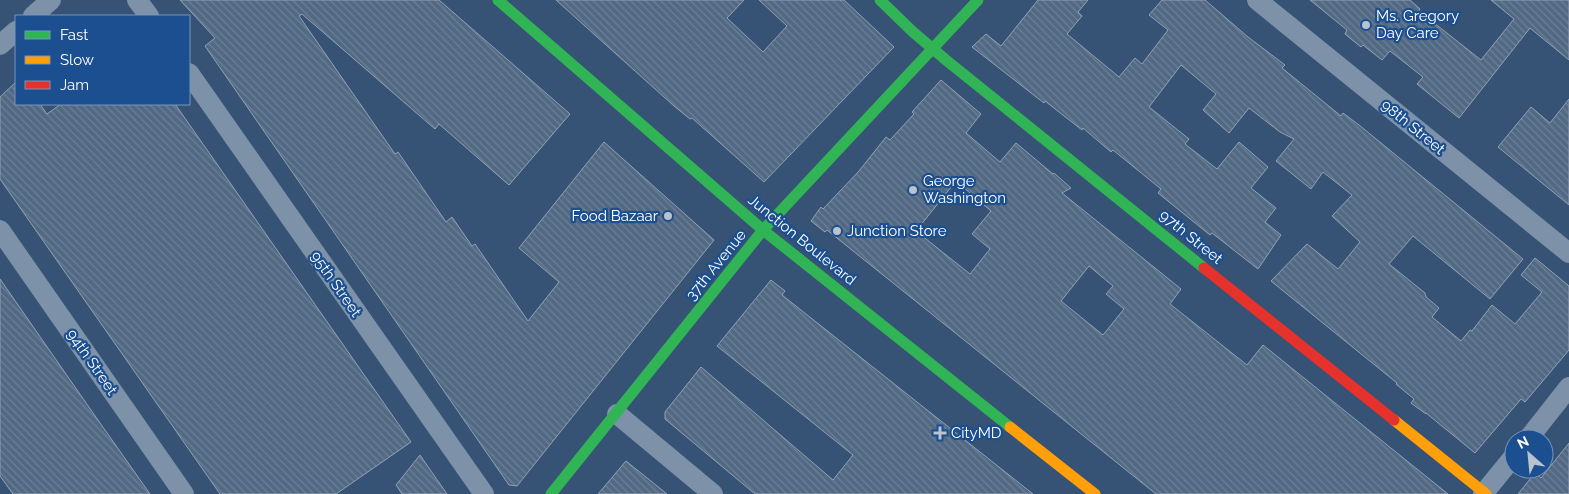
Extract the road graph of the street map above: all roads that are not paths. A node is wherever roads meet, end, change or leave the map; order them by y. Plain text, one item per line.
1 (51, 0) edge
2 (137, 0) edge
3 (498, 0) edge
4 (880, 0) edge
5 (978, 0) edge
6 (1257, 0) edge
7 (34, 15) edge
8 (148, 15) edge
9 (15, 32) edge
10 (0, 45) edge
11 (931, 48) junction
12 (190, 74) edge
13 (0, 230) edge
14 (763, 230) junction
15 (1569, 253) edge
16 (1569, 387) edge
17 (617, 414) junction
18 (1536, 429) edge
19 (1504, 469) edge
20 (184, 494) edge
21 (484, 494) edge
22 (551, 494) edge
23 (713, 494) edge
24 (1094, 494) edge
25 (1485, 494) edge

1 - 7 street
2 - 8 street
3 - 14 street, Junction Boulevard
4 - 11 street, 97th Street
5 - 11 street, 37th Avenue
6 - 15 street, 98th Street
9 - 10 street
11 - 14 street, 37th Avenue
11 - 25 street, 97th Street
12 - 21 street, 95th Street
13 - 20 street, 94th Street
14 - 17 street, 37th Avenue
14 - 24 street, Junction Boulevard
16 - 18 street
17 - 22 street, 37th Avenue
17 - 23 street
19 - 25 street

